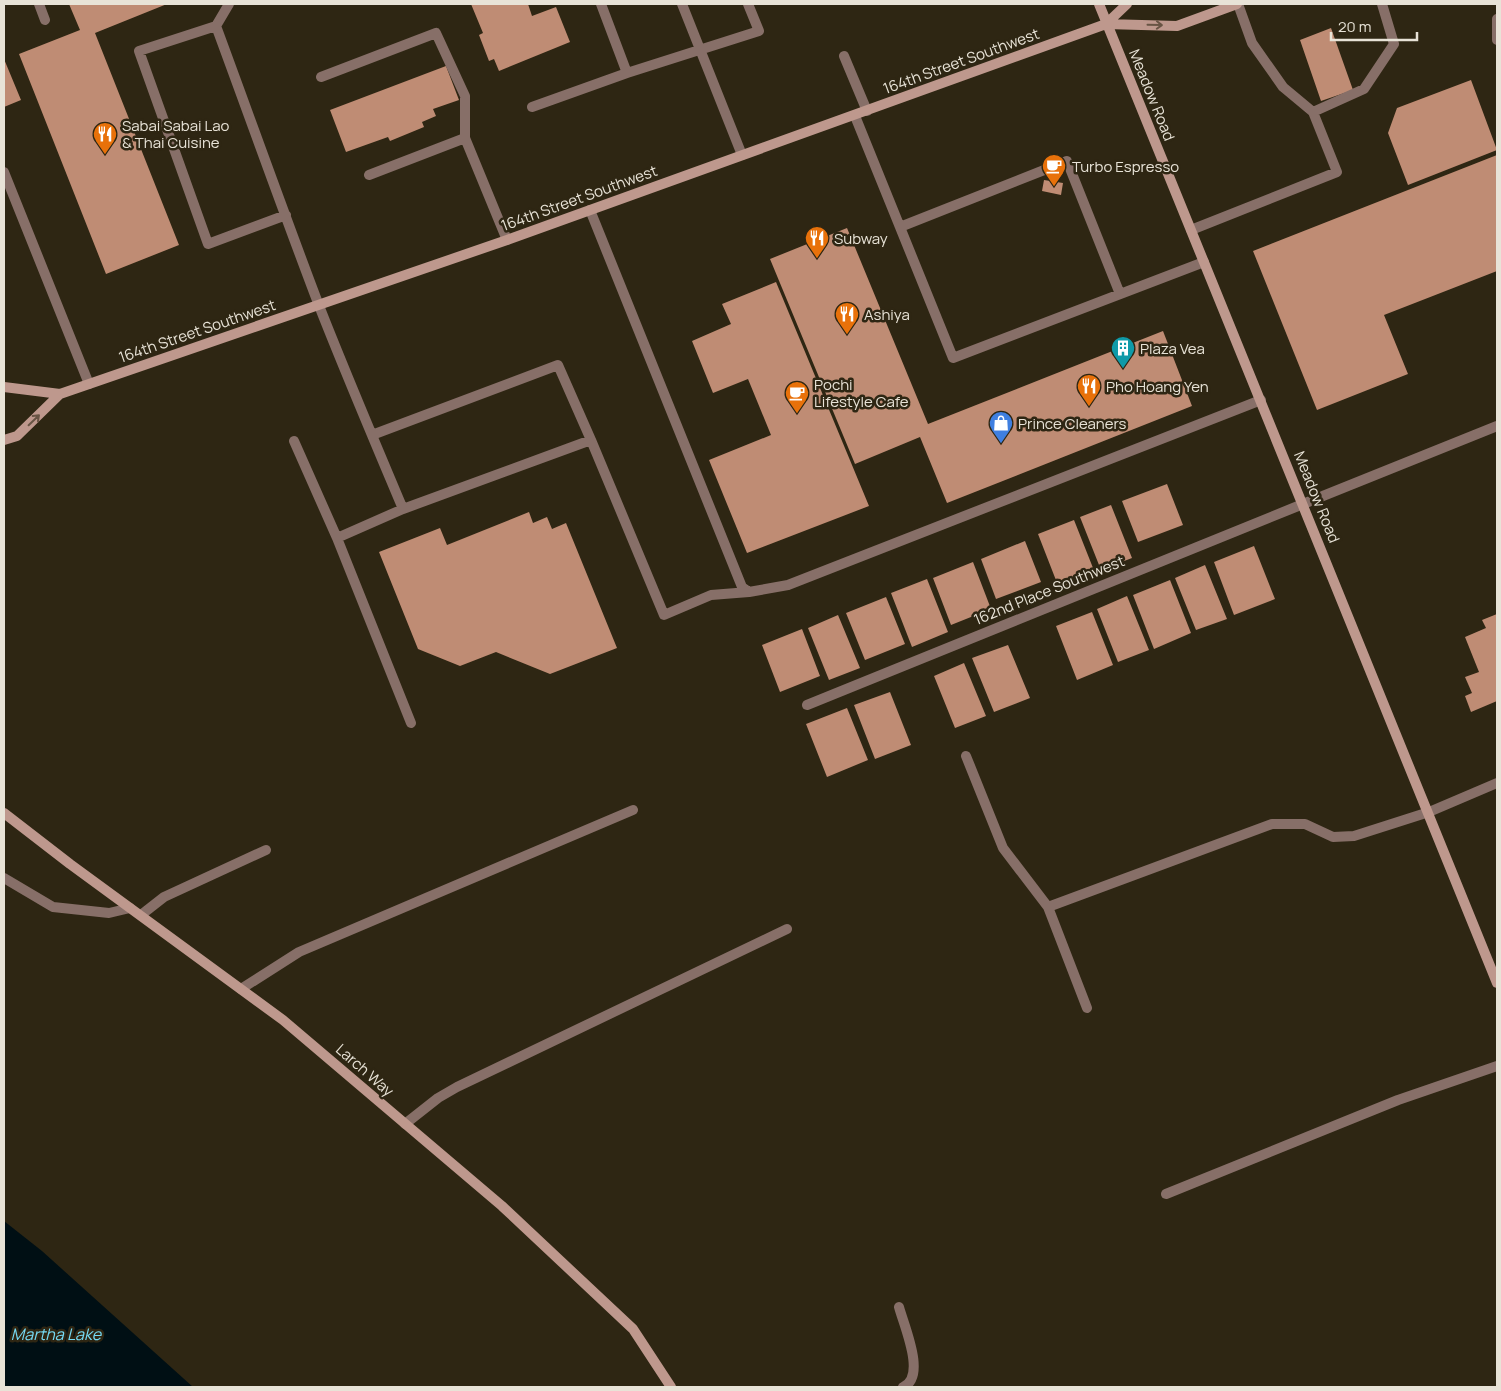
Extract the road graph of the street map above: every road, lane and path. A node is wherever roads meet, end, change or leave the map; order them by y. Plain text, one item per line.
1 (39, 4) edge
2 (229, 4) edge
3 (601, 4) edge
4 (682, 4) edge
5 (748, 4) edge
6 (1099, 4) edge
7 (1127, 4) edge
8 (1237, 4) edge
9 (1382, 4) edge
10 (1497, 19) edge
11 (45, 20) dead end
12 (1106, 24) junction
13 (216, 26) junction
14 (1497, 40) edge
15 (700, 49) junction
16 (844, 56) dead end
17 (626, 73) junction
18 (321, 77) dead end
19 (532, 107) dead end
20 (867, 111) junction
21 (1313, 112) junction
22 (854, 116) junction
23 (464, 138) junction
24 (742, 156) junction
25 (4, 172) edge
26 (369, 175) dead end
27 (590, 210) junction
28 (286, 215) junction
29 (900, 227) junction
30 (1191, 230) junction
31 (507, 240) junction
32 (1204, 262) junction
33 (1120, 294) junction
34 (319, 305) junction
35 (88, 384) junction
36 (4, 387) edge
37 (60, 394) junction
38 (1261, 400) junction
39 (1497, 426) edge
40 (372, 435) junction
41 (4, 440) edge
42 (591, 440) junction
43 (294, 441) dead end
44 (1303, 504) junction
45 (402, 509) junction
46 (337, 538) junction
47 (749, 592) junction
48 (807, 705) dead end
49 (411, 723) dead end
50 (966, 756) dead end
51 (1497, 783) edge
52 (633, 810) dead end
53 (1429, 812) junction
54 (4, 813) edge
55 (266, 850) dead end
56 (4, 878) edge
57 (1048, 907) junction
58 (130, 908) junction
59 (141, 916) junction
60 (787, 929) dead end
61 (1497, 983) edge
62 (241, 989) junction
63 (1087, 1008) dead end
64 (1497, 1066) edge
65 (405, 1124) junction
66 (1166, 1194) dead end
67 (899, 1307) dead end
68 (671, 1387) edge
69 (903, 1387) edge

1 - 11 street
2 - 13 street
3 - 17 street
4 - 15 street
5 - 15 street
6 - 12 street, Meadow Road
7 - 12 street, 164th Street Southwest
12 -> 8 street, 164th Street Southwest
8 - 21 street
9 - 21 street
10 - 14 street
12 - 20 street, 164th Street Southwest
12 - 30 street, Meadow Road
13 - 28 street
13 - 28 street
15 - 17 street
15 - 24 street
16 - 20 street
17 - 19 street
18 - 23 street
20 - 22 street, 164th Street Southwest
21 - 30 street
22 - 24 street, 164th Street Southwest
22 - 29 street
23 - 26 street
23 - 31 street
24 - 27 street, 164th Street Southwest
25 - 35 street
27 - 31 street, 164th Street Southwest
27 - 47 street
28 - 34 street
29 - 33 street
29 - 33 street
30 - 32 street, Meadow Road
31 - 34 street, 164th Street Southwest
32 - 33 street
32 - 38 street, Meadow Road
34 - 35 street, 164th Street Southwest
34 - 40 street
35 - 37 street, 164th Street Southwest
36 - 37 street, 164th Street Southwest
41 -> 37 street, 164th Street Southwest
38 - 44 street, Meadow Road
38 - 47 street
39 - 44 street, 162nd Place Southwest
40 - 42 street
40 - 45 street
42 - 45 street
42 - 47 street
43 - 46 street
44 - 48 street, 162nd Place Southwest
44 - 53 street, Meadow Road
45 - 46 street
46 - 49 street
50 - 57 street
51 - 53 street
52 - 62 street
53 - 57 street
53 - 61 street, Meadow Road
54 - 58 street, Larch Way
55 - 59 street
56 - 58 street
57 - 63 street
58 - 59 street, Larch Way
59 - 62 street, Larch Way
60 - 65 street
62 - 65 street, Larch Way
64 - 66 street
65 - 68 street, Larch Way
67 - 69 street

